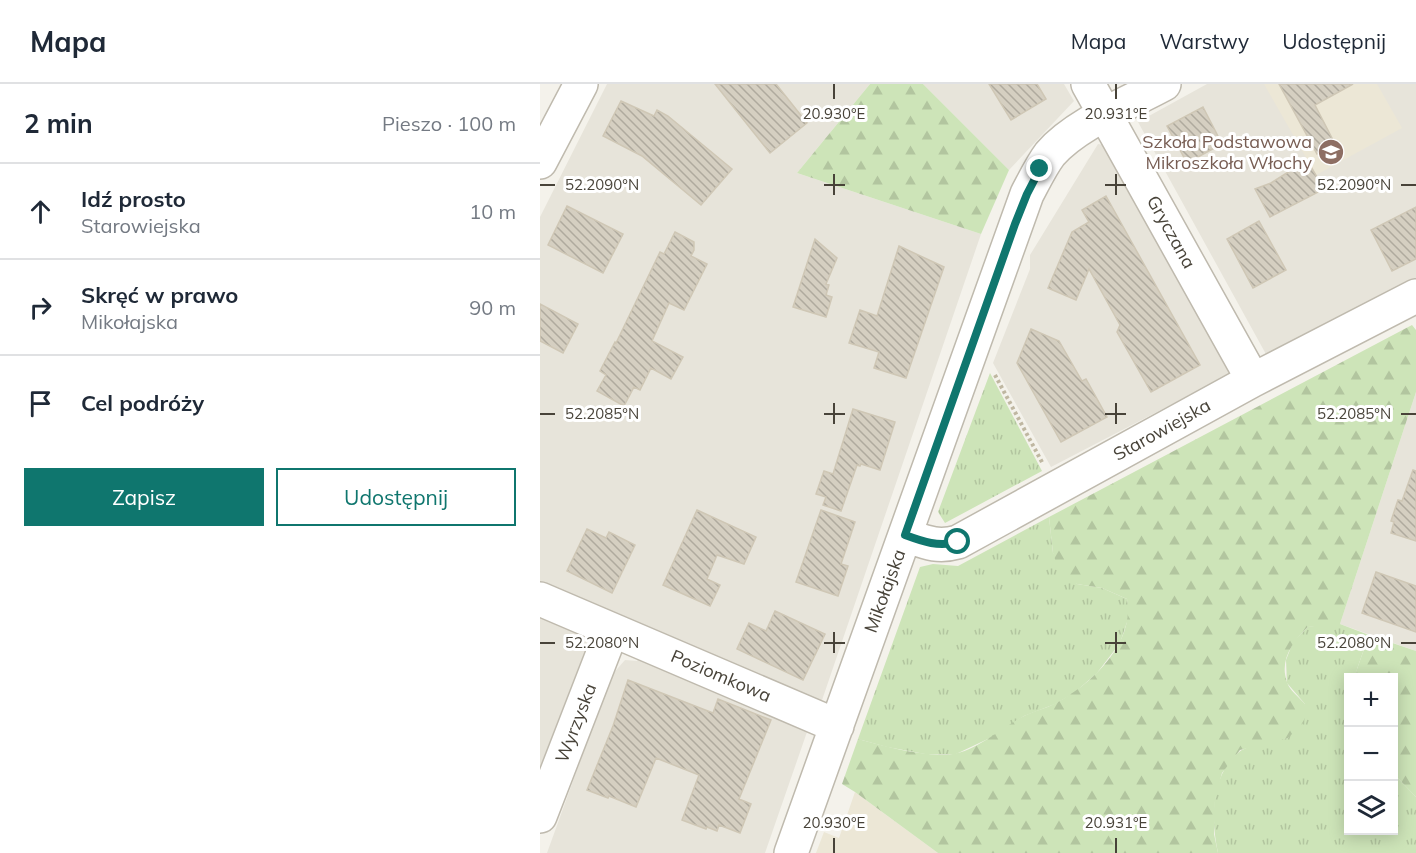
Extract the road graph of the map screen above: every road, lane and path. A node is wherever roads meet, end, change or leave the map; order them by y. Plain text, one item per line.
1 (581, 84) edge
2 (1088, 84) edge
3 (1164, 84) edge
4 (1105, 116) junction
5 (540, 162) edge
6 (1416, 296) edge
7 (991, 369) dead end
8 (1253, 380) junction
9 (1044, 466) dead end
10 (905, 535) junction
11 (540, 599) edge
12 (612, 630) junction
13 (837, 726) junction
14 (540, 816) edge
15 (791, 853) edge

1 - 5 street
2 - 4 street, Gryczana
3 - 4 street, Mikołajska
4 - 8 street, Gryczana
4 - 10 street, Mikołajska
6 - 8 street, Starowiejska
7 - 9 path
8 - 10 street, Starowiejska
10 - 13 street, Mikołajska
11 - 12 street, Poziomkowa
12 - 13 street, Poziomkowa
12 - 14 street, Wyrzyska
13 - 15 street, Mikołajska

